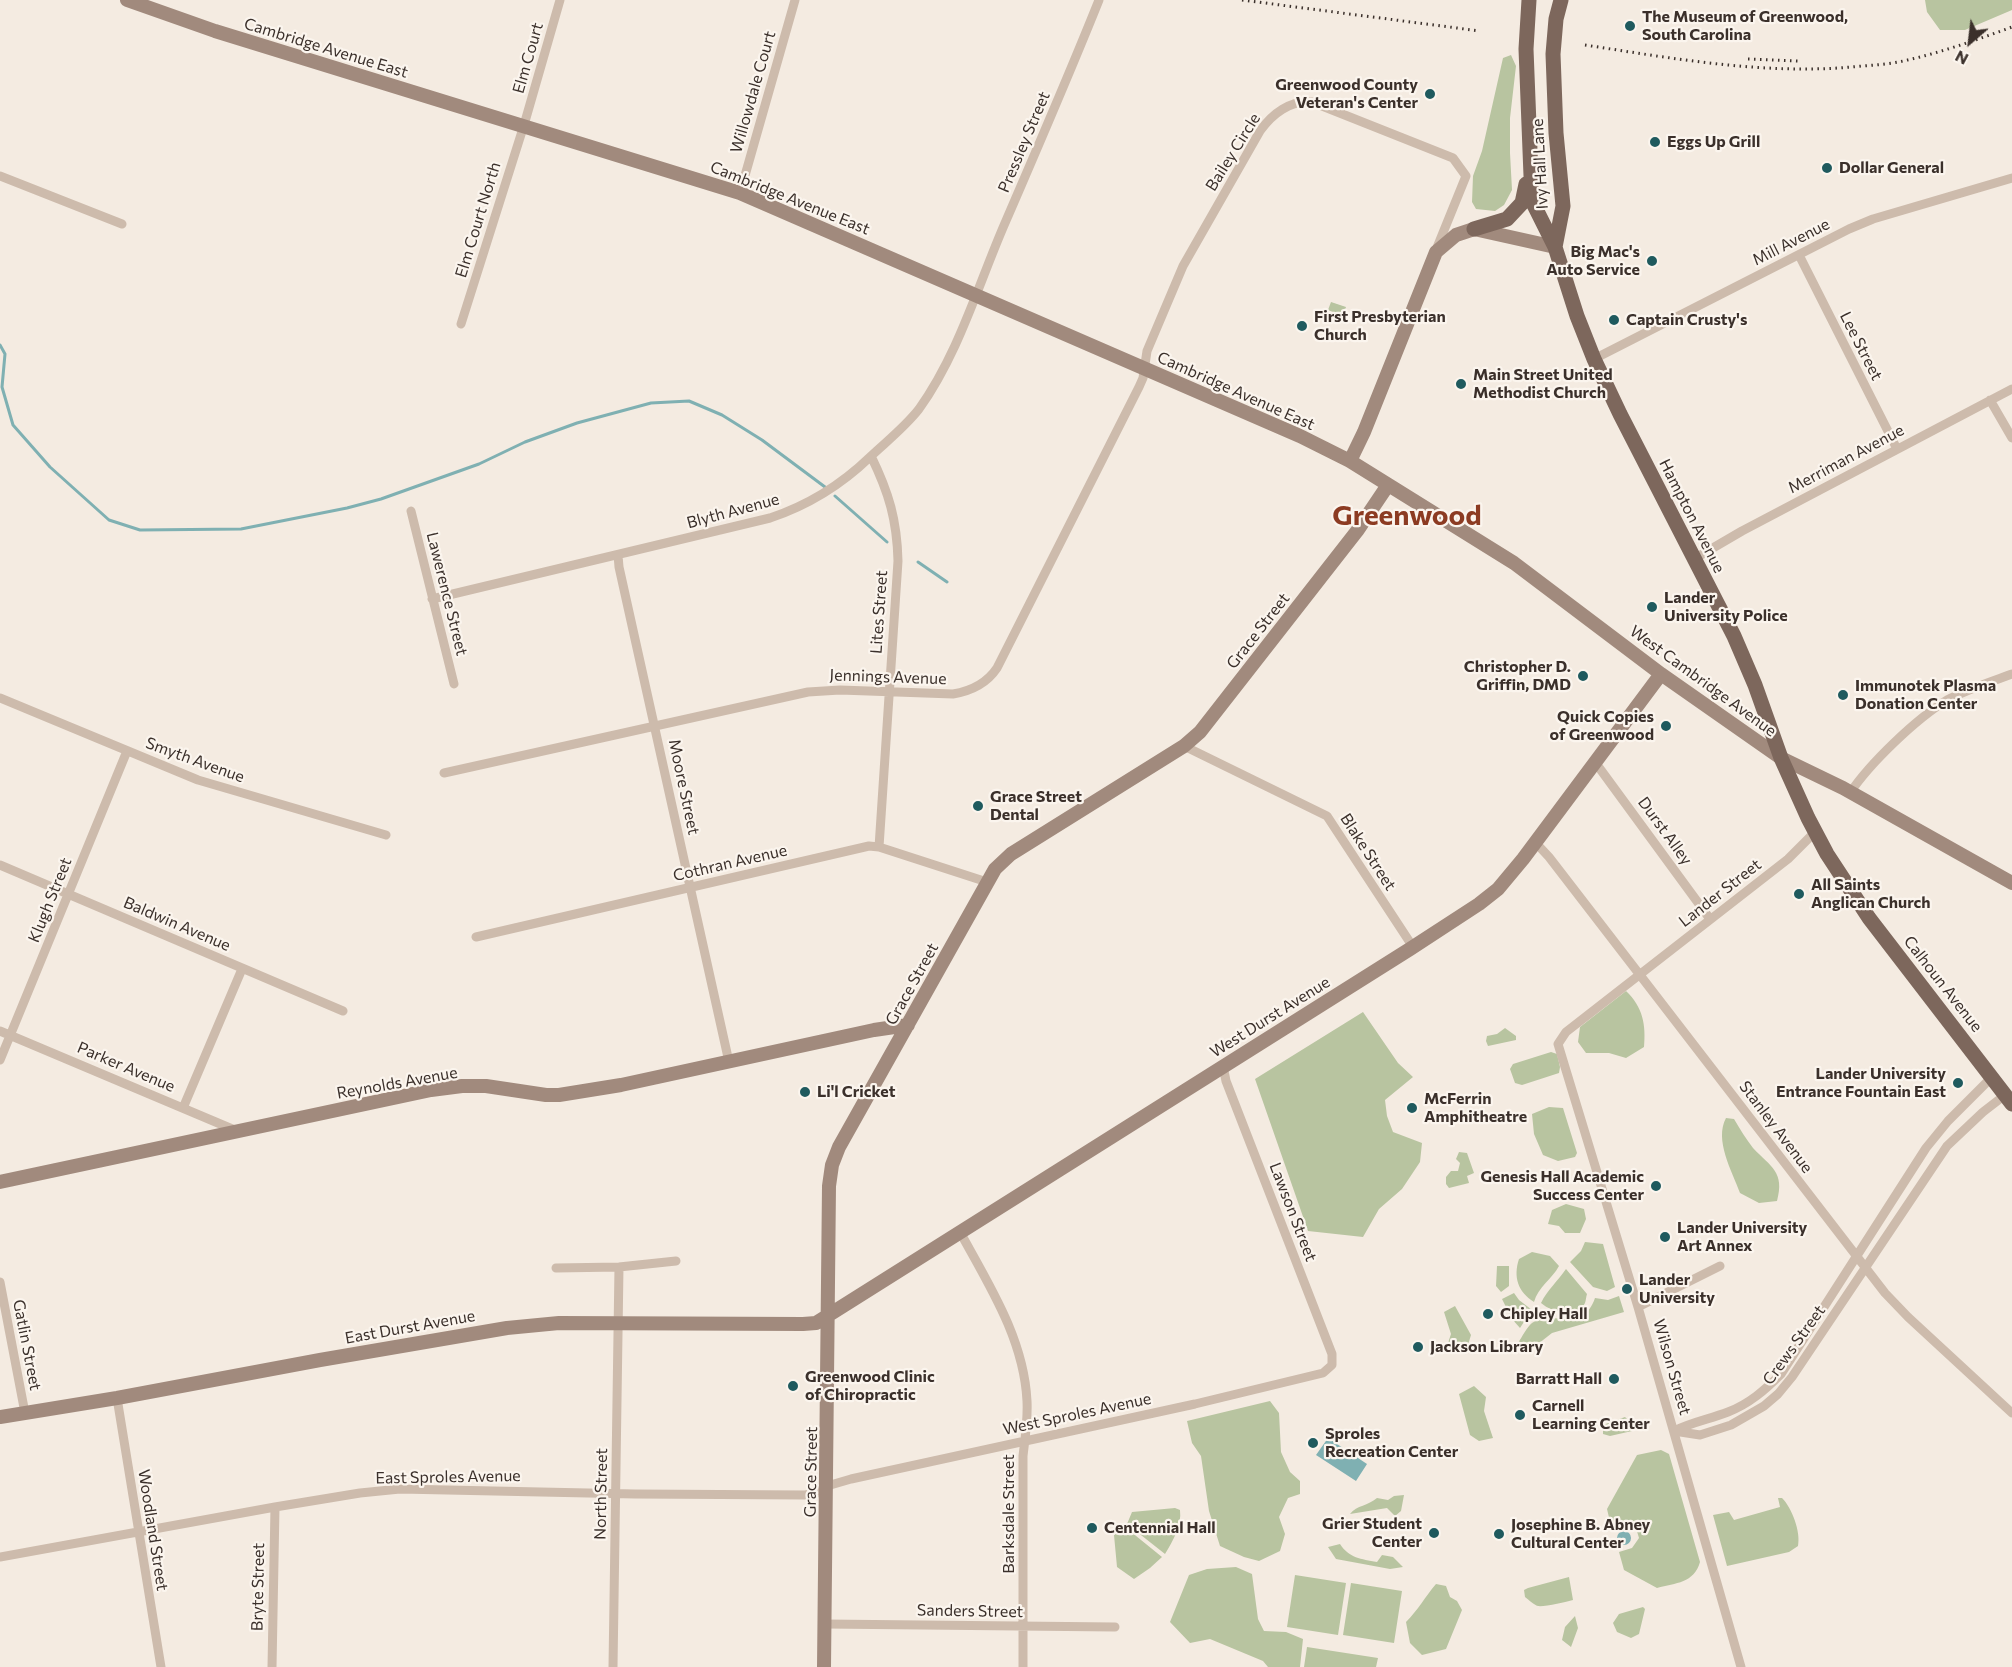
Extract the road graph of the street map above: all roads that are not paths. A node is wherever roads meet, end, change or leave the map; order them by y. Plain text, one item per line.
1 (128, 0) edge
2 (560, 0) edge
3 (795, 0) edge
4 (1098, 0) edge
5 (1561, 0) edge
6 (1529, 7) edge
7 (524, 125) junction
8 (1531, 163) junction
9 (0, 176) edge
10 (2012, 178) edge
11 (740, 193) junction
12 (122, 224) dead end
13 (1474, 229) junction
14 (1555, 247) junction
15 (1436, 252) junction
16 (1799, 255) junction
17 (976, 295) junction
18 (461, 324) dead end
19 (1594, 359) junction
20 (1144, 368) junction
21 (2012, 389) edge
22 (1990, 400) junction
23 (2012, 438) edge
24 (1897, 449) junction
25 (871, 456) junction
26 (1350, 461) junction
27 (1388, 485) junction
28 (411, 511) dead end
29 (618, 555) junction
30 (1694, 560) junction
31 (432, 599) junction
32 (1661, 674) junction
33 (2012, 674) edge
34 (454, 684) dead end
35 (889, 692) junction
36 (0, 698) edge
37 (655, 726) junction
38 (1185, 747) junction
39 (127, 751) junction
40 (1781, 758) junction
41 (1595, 762) junction
42 (444, 774) dead end
43 (1850, 792) junction
44 (1815, 832) junction
45 (386, 835) dead end
46 (1535, 842) junction
47 (879, 847) junction
48 (0, 865) edge
49 (987, 882) junction
50 (2012, 883) edge
51 (691, 887) junction
52 (69, 894) junction
53 (1710, 919) junction
54 (477, 937) dead end
55 (1413, 946) junction
56 (242, 969) junction
57 (1640, 974) junction
58 (343, 1011) dead end
59 (908, 1026) junction
60 (0, 1031) edge
61 (10, 1035) junction
62 (0, 1060) edge
63 (729, 1062) junction
64 (1223, 1066) junction
65 (1992, 1077) junction
66 (2009, 1100) edge
67 (183, 1108) junction
68 (240, 1132) junction
69 (0, 1182) edge
70 (960, 1232) junction
71 (1857, 1256) junction
72 (676, 1261) dead end
73 (1720, 1266) dead end
74 (619, 1267) junction
75 (556, 1268) dead end
76 (1866, 1268) junction
77 (0, 1282) edge
78 (1638, 1307) junction
79 (829, 1316) junction
80 (620, 1322) junction
81 (1331, 1368) joint
82 (117, 1398) junction
83 (25, 1413) junction
84 (2012, 1413) edge
85 (0, 1417) edge
86 (1674, 1431) junction
87 (1025, 1440) junction
88 (827, 1486) junction
89 (616, 1493) junction
90 (275, 1507) junction
91 (138, 1531) junction
92 (0, 1557) edge
93 (825, 1624) junction
94 (1023, 1626) junction
95 (1115, 1627) dead end
96 (161, 1667) edge
97 (272, 1667) edge
98 (613, 1667) edge
99 (824, 1667) edge
100 (1023, 1667) edge
101 (1741, 1667) edge

1 - 7 street, Cambridge Avenue East
2 - 7 street, Elm Court
3 - 11 street, Willowdale Court
4 - 17 street, Pressley Street
5 - 14 main road, Ivy Hall Lane
6 - 8 main road, Ivy Hall Lane
7 - 11 street, Cambridge Avenue East
7 - 18 street, Elm Court North
8 - 13 main road
8 - 14 main road, Ivy Hall Lane
9 - 12 street
10 - 16 street, Mill Avenue
11 - 17 street, Cambridge Avenue East
13 - 14 street
13 - 15 street
14 - 19 main road, Hampton Avenue
15 - 20 street, Bailey Circle
15 - 26 street
16 - 19 street, Mill Avenue
16 - 24 street, Lee Street
17 - 20 street, Cambridge Avenue East
17 - 25 street, Blyth Avenue
19 - 30 main road, Hampton Avenue
20 - 26 street, Cambridge Avenue East
20 - 35 street, Jennings Avenue
21 - 22 street, Merriman Avenue
22 - 23 street
22 - 24 street, Merriman Avenue
24 - 30 street, Merriman Avenue
25 - 29 street, Blyth Avenue
25 - 35 street, Lites Street
26 - 27 street, Cambridge Avenue East
27 - 32 street, West Cambridge Avenue
27 - 38 street, Grace Street
28 - 31 street, Lawerence Street
29 - 31 street, Blyth Avenue
29 - 37 street, Moore Street
30 - 40 main road, Hampton Avenue
31 - 34 street, Lawerence Street
32 - 40 street, West Cambridge Avenue
32 - 41 street, West Durst Avenue
33 - 43 street
35 - 37 street, Jennings Avenue
35 - 47 street, Lites Street
36 - 39 street, Smyth Avenue
37 - 42 street, Jennings Avenue
37 - 51 street, Moore Street
38 - 49 street, Grace Street
38 - 55 street, Blake Street
39 - 45 street, Smyth Avenue
39 - 52 street, Klugh Street
40 - 43 street, West Cambridge Avenue
40 - 44 main road, Calhoun Avenue
41 - 46 street, West Durst Avenue
41 - 53 street, Durst Alley
43 - 50 street, West Cambridge Avenue
44 - 53 street, Lander Street
44 - 65 main road, Calhoun Avenue
46 - 55 street, West Durst Avenue
46 - 57 street, Stanley Avenue
47 - 49 street, Cothran Avenue
47 - 51 street, Cothran Avenue
48 - 52 street, Baldwin Avenue
49 - 59 street, Grace Street
51 - 54 street, Cothran Avenue
51 - 63 street, Moore Street
52 - 56 street, Baldwin Avenue
52 - 61 street, Klugh Street
53 - 57 street, Lander Street
55 - 64 street, West Durst Avenue
56 - 58 street, Baldwin Avenue
56 - 67 street
57 - 71 street, Stanley Avenue
57 - 78 street, Wilson Street
59 - 63 street, Reynolds Avenue
59 - 79 street, Grace Street
60 - 61 street, Parker Avenue
61 - 62 street, Klugh Street
61 - 67 street, Parker Avenue
63 - 68 street, Reynolds Avenue
64 - 70 street, West Durst Avenue
64 - 81 street, Lawson Street
65 - 66 main road, Calhoun Avenue
65 - 71 street, Crews Street
66 - 76 street, Crews Street
67 - 68 street, Parker Avenue
68 - 69 street, Reynolds Avenue
70 - 79 street, West Durst Avenue
70 - 87 street, Barksdale Street
71 - 76 street, Stanley Avenue
71 - 86 street, Crews Street
72 - 74 street
73 - 78 street
74 - 75 street
74 - 80 street, North Street
76 - 84 street, Stanley Avenue
76 - 86 street, Crews Street
77 - 83 street, Gatlin Street
78 - 86 street, Wilson Street
79 - 80 street, East Durst Avenue
79 - 88 street, Grace Street
80 - 82 street, East Durst Avenue
80 - 89 street, North Street
81 - 87 street, West Sproles Avenue
82 - 83 street, East Durst Avenue
82 - 91 street, Woodland Street
83 - 85 street, East Durst Avenue
86 - 101 street, Wilson Street
87 - 88 street, West Sproles Avenue
87 - 94 street, Barksdale Street
88 - 89 street, East Sproles Avenue
88 - 93 street, Grace Street
89 - 90 street, East Sproles Avenue
89 - 98 street, North Street
90 - 91 street, East Sproles Avenue
90 - 97 street, Bryte Street
91 - 92 street, East Sproles Avenue
91 - 96 street, Woodland Street
93 - 94 street, Sanders Street
93 - 99 street, Grace Street
94 - 95 street, Sanders Street
94 - 100 street, Barksdale Street

